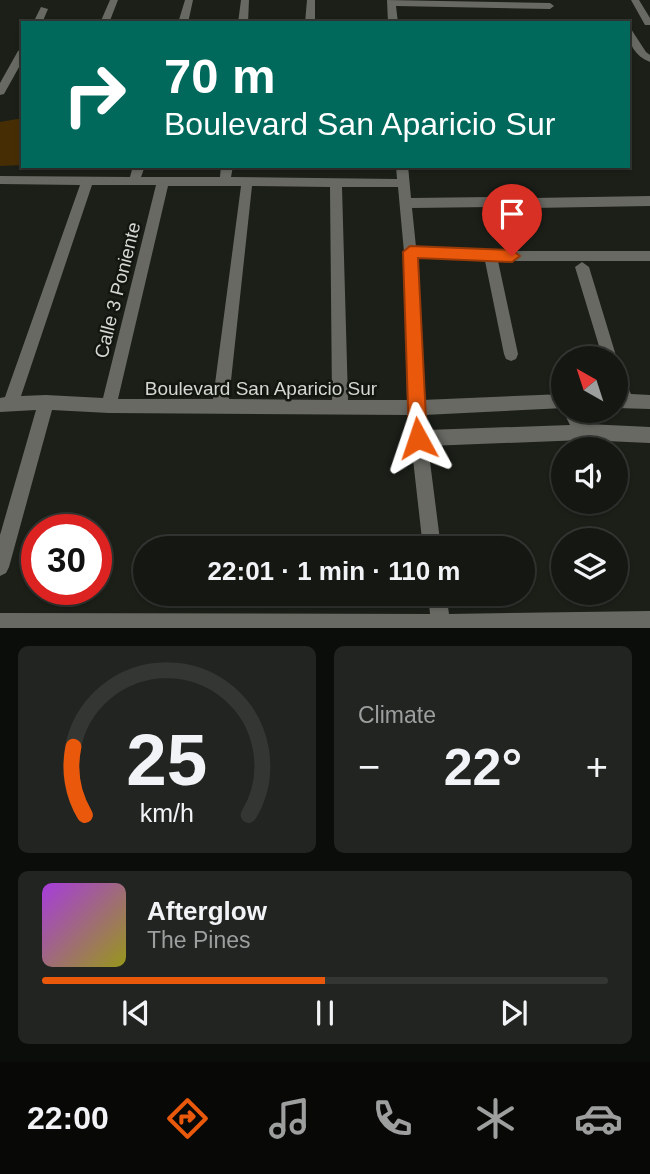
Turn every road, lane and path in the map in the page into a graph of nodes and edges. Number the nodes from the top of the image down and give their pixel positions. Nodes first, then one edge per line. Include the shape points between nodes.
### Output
1 (114, 0) edge
2 (189, 0) edge
3 (245, 0) edge
4 (311, 0) edge
5 (635, 0) edge
6 (391, 2) edge
7 (550, 7) edge
8 (44, 9) dead end
9 (38, 21) edge
10 (105, 21) edge
11 (184, 21) edge
12 (243, 21) edge
13 (310, 21) edge
14 (393, 21) edge
15 (630, 23) edge
16 (649, 23) edge
17 (630, 34) edge
18 (649, 58) edge
19 (0, 62) edge
20 (20, 63) edge
21 (0, 92) edge
22 (41, 168) edge
23 (138, 168) edge
24 (227, 168) edge
25 (402, 168) edge
26 (0, 180) edge
27 (36, 180) junction
28 (88, 180) junction
29 (134, 181) junction
30 (225, 181) junction
31 (336, 182) junction
32 (163, 183) junction
33 (247, 183) junction
34 (404, 183) junction
35 (650, 201) edge
36 (491, 202) dead end
37 (407, 203) junction
38 (532, 203) dead end
39 (410, 252) junction
40 (490, 256) junction
41 (650, 256) edge
42 (582, 267) dead end
43 (606, 346) edge
44 (512, 354) dead end
45 (628, 401) edge
46 (46, 402) junction
47 (551, 402) edge
48 (650, 402) edge
49 (5, 405) edge
50 (109, 406) junction
51 (220, 407) junction
52 (340, 408) junction
53 (415, 408) junction
54 (578, 424) edge
55 (583, 432) junction
56 (650, 435) edge
57 (418, 438) junction
58 (430, 536) edge
59 (0, 567) edge
60 (439, 606) edge
61 (650, 621) edge
62 (0, 623) edge
63 (441, 626) edge

1 - 10 street
2 - 11 street
3 - 12 street
4 - 13 street
5 - 16 street
6 - 7 street
6 - 14 street
8 - 9 street
15 - 16 street
17 - 18 street
19 - 20 street
20 - 21 street
22 - 27 street
23 - 29 street
24 - 30 street
25 - 34 street
26 - 27 street
27 - 28 street
28 - 29 street
28 - 49 street
29 - 32 street
30 - 32 street
30 - 33 street
31 - 33 street via 306,176
31 - 34 street
31 - 52 street
32 - 50 street, Calle 3 Poniente
33 - 51 street
34 - 37 street
35 - 38 street
36 - 37 street
37 - 39 street
39 - 40 street
39 - 53 street
40 - 41 street
40 - 44 street
42 - 43 street
45 - 48 street
46 - 49 street, Boulevard San Aparicio Sur
46 - 50 street, Boulevard San Aparicio Sur
46 - 59 street
47 - 53 street, Boulevard San Aparicio Sur
50 - 51 street, Boulevard San Aparicio Sur
51 - 52 street, Boulevard San Aparicio Sur
52 - 53 street, Boulevard San Aparicio Sur
53 - 57 street
54 - 55 street
55 - 56 street
55 - 57 street
57 - 58 street
60 - 63 street
61 - 63 street
62 - 63 street

